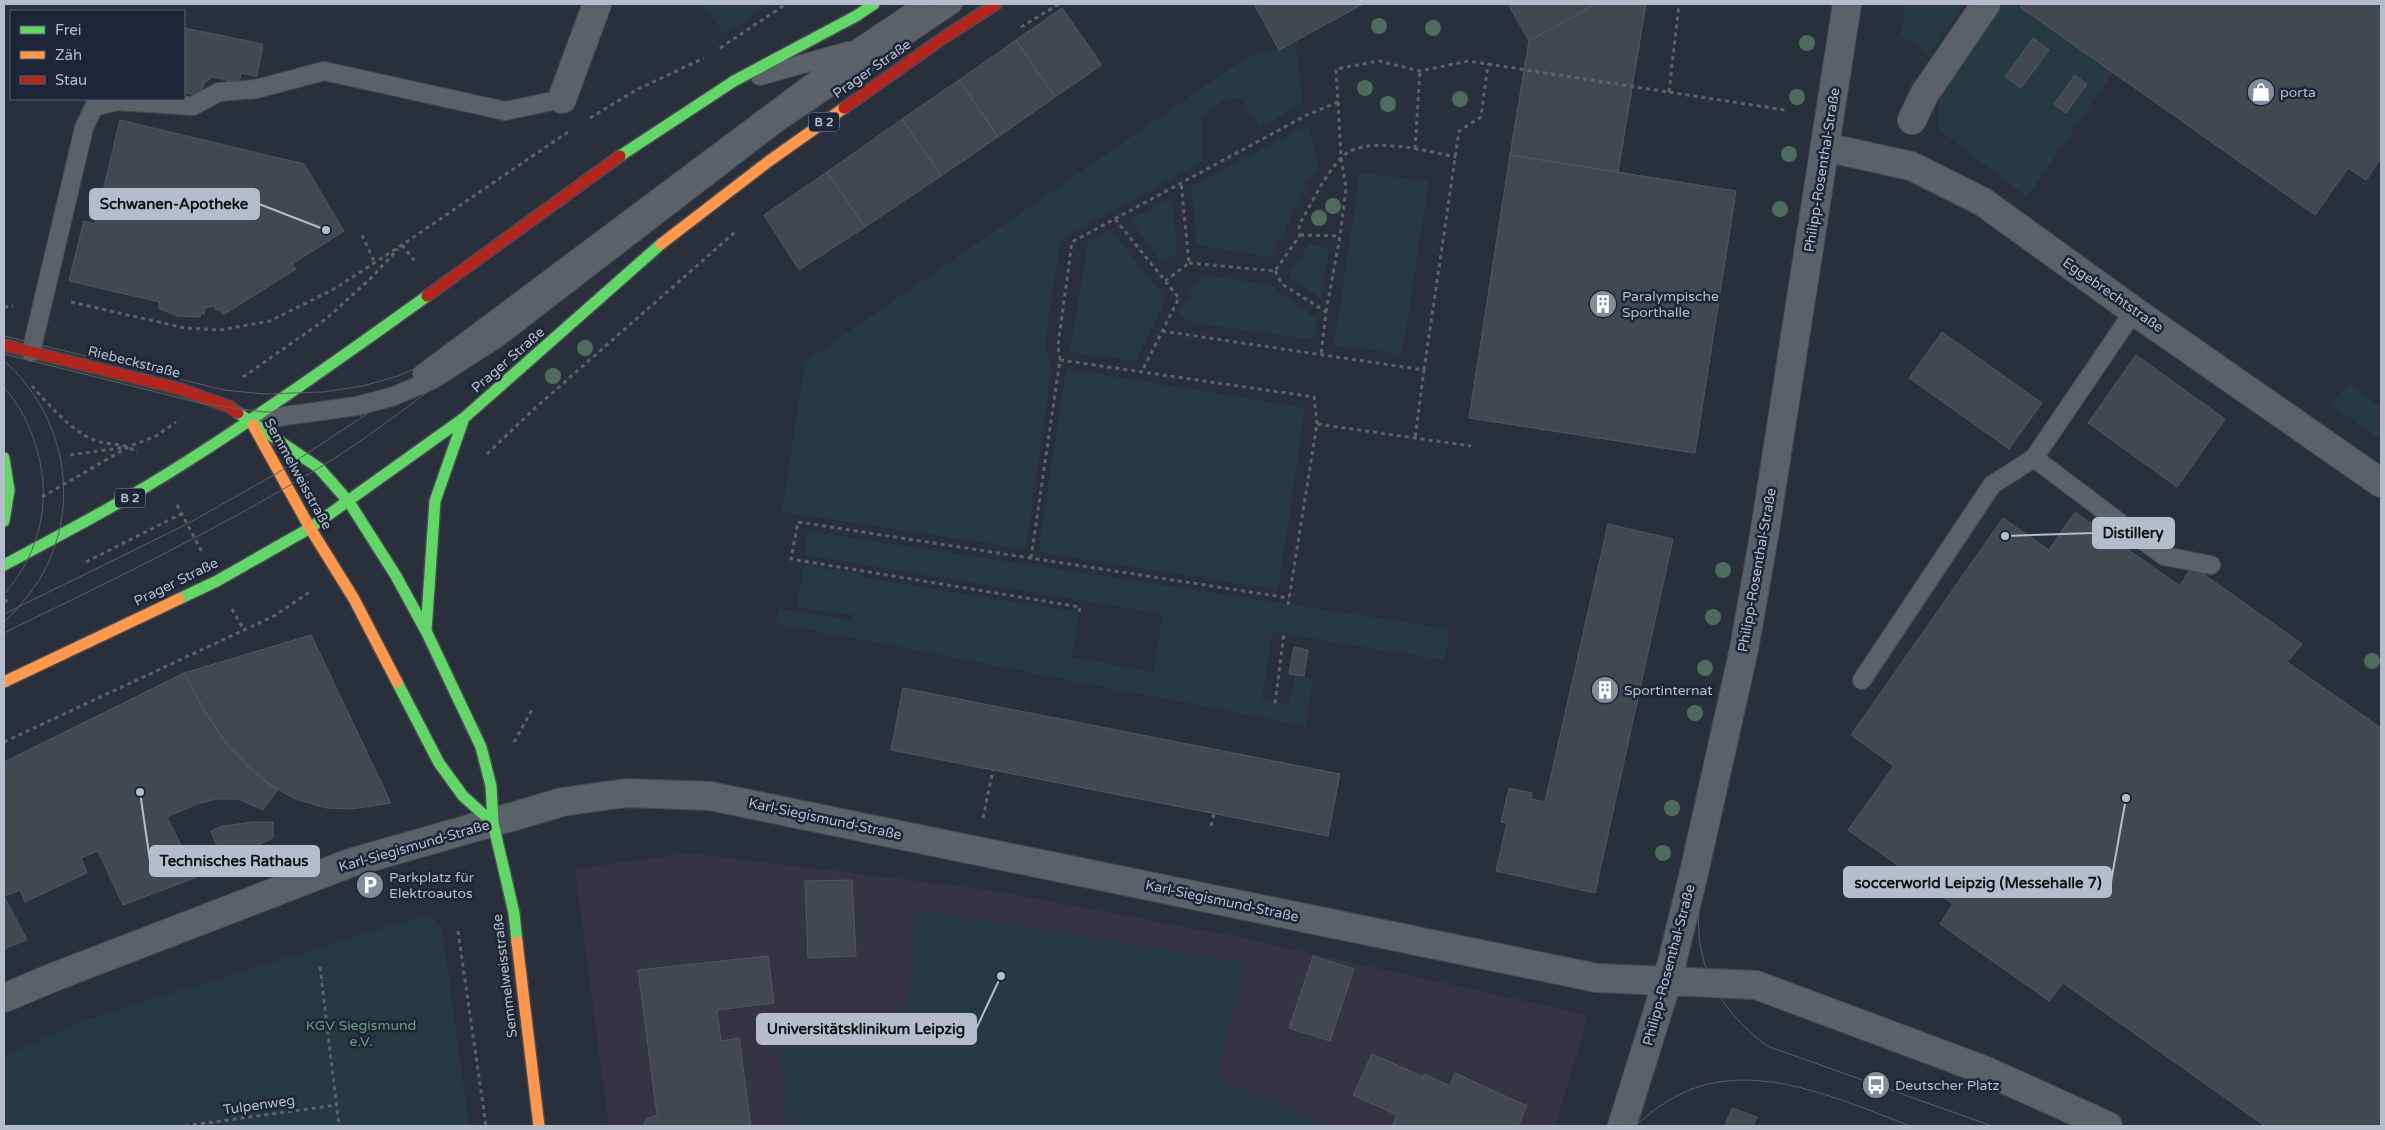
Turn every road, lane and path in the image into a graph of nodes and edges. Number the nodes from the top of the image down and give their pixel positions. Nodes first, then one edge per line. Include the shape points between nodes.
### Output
1 (597, 4) edge
2 (786, 4) edge
3 (874, 4) edge
4 (924, 4) edge
5 (953, 4) edge
6 (996, 4) edge
7 (1059, 4) edge
8 (1679, 4) edge
9 (1847, 4) edge
10 (1986, 4) edge
11 (1018, 28) dead end
12 (858, 48) junction
13 (717, 50) dead end
14 (710, 55) dead end
15 (1488, 64) junction
16 (1420, 71) junction
17 (726, 86) junction
18 (1669, 92) junction
19 (562, 99) joint
20 (1338, 102) junction
21 (1785, 110) dead end
22 (1912, 120) dead end
23 (584, 121) dead end
24 (777, 123) junction
25 (569, 132) dead end
26 (1825, 147) junction
27 (1415, 149) junction
28 (1341, 157) junction
29 (1456, 157) junction
30 (1181, 182) junction
31 (1115, 218) junction
32 (735, 232) dead end
33 (362, 235) dead end
34 (1300, 235) junction
35 (1340, 236) junction
36 (402, 245) junction
37 (658, 247) junction
38 (375, 262) junction
39 (1189, 263) junction
40 (1275, 271) junction
41 (1165, 281) junction
42 (44, 300) junction
43 (4, 308) edge
44 (2134, 311) junction
45 (1326, 312) junction
46 (316, 325) dead end
47 (1162, 332) junction
48 (4, 345) edge
49 (31, 352) junction
50 (1320, 355) junction
51 (1060, 360) junction
52 (1424, 370) junction
53 (1142, 371) junction
54 (30, 383) dead end
55 (394, 396) junction
56 (464, 418) junction
57 (251, 421) junction
58 (1317, 424) junction
59 (1415, 438) junction
60 (130, 446) junction
61 (1471, 446) dead end
62 (70, 455) dead end
63 (486, 455) dead end
64 (4, 458) edge
65 (2034, 458) junction
66 (162, 478) junction
67 (2381, 483) edge
68 (349, 502) junction
69 (181, 514) junction
70 (4, 520) edge
71 (310, 528) junction
72 (1031, 558) junction
73 (4, 565) edge
74 (2211, 565) dead end
75 (78, 566) dead end
76 (216, 581) junction
77 (302, 597) dead end
78 (12, 598) dead end
79 (1289, 598) junction
80 (4, 602) edge
81 (1288, 605) dead end
82 (1079, 612) dead end
83 (244, 630) junction
84 (426, 631) junction
85 (1284, 633) dead end
86 (1862, 680) dead end
87 (4, 682) edge
88 (1275, 702) dead end
89 (4, 742) edge
90 (993, 770) dead end
91 (1214, 813) dead end
92 (493, 823) junction
93 (1211, 826) dead end
94 (977, 850) junction
95 (458, 931) dead end
96 (320, 967) dead end
97 (1667, 982) junction
98 (4, 998) edge
99 (336, 1105) junction
100 (185, 1126) edge
101 (340, 1126) edge
102 (486, 1126) edge
103 (539, 1126) edge
104 (1622, 1126) edge
105 (2108, 1126) edge

1 - 19 street
2 - 13 path
3 - 17 main road, B 2
4 - 12 lane
5 - 24 lane
6 - 37 main road, Prager Straße / B 2 via 769,161
7 - 11 path
8 - 18 path
9 - 26 street, Philipp-Rosenthal-Straße
10 - 22 street via 1926,93
12 - 17 lane
12 - 55 lane
14 - 23 path via 638,88
15 - 16 path via 1468,61
15 - 18 path
15 - 29 path via 1481,118 1459,132
16 - 20 path via 1379,61 1336,69
16 - 27 path
17 - 57 main road, B 2
18 - 21 path
19 - 42 lane via 505,112 324,72 256,89 219,92 193,106 117,101 94,107 84,128
20 - 28 path
20 - 30 path via 1305,116
24 - 37 lane
24 - 55 lane via 496,339 432,380
25 - 36 path
26 - 44 street, Eggebrechtstraße via 1911,166 1983,202
26 - 97 street, Philipp-Rosenthal-Straße via 1744,649
27 - 28 path via 1365,145
27 - 29 path
28 - 34 path via 1299,225
28 - 35 path via 1346,188
29 - 52 path
30 - 31 path
30 - 39 path
31 - 41 path
31 - 51 path via 1072,242 1058,345
32 - 63 path
33 - 38 path
34 - 35 path
34 - 40 path
35 - 45 path
36 - 38 path
36 - 46 path via 369,280
37 - 56 main road, Prager Straße / B 2
38 - 42 path via 334,289 270,321 220,330 185,328 81,303
39 - 40 path
39 - 41 path
40 - 45 path via 1282,284
41 - 47 path via 1179,298
42 - 43 path
42 - 49 lane
44 - 65 lane
44 - 67 street, Eggebrechtstraße
45 - 50 path
47 - 50 path
47 - 53 path
48 - 49 main road, Riebeckstraße
49 - 57 main road, Riebeckstraße via 180,389 230,407
50 - 52 path
51 - 53 path
51 - 72 path
52 - 59 path
53 - 58 path via 1314,398
54 - 60 path via 62,419 96,441
55 - 57 lane via 323,412
56 - 68 main road, Prager Straße / B 2
56 - 84 main road via 436,501
57 - 66 main road, B 2
57 - 68 main road, Semmelweisstraße via 319,468
57 - 71 main road, Semmelweisstraße
58 - 59 path
58 - 79 path
59 - 61 path
60 - 62 path
60 - 66 path
60 - 70 path
64 - 70 main road via 9,499
65 - 74 lane via 2164,556
65 - 86 lane via 1992,485
66 - 69 path
66 - 73 main road, B 2
68 - 71 main road, Prager Straße / B 2
68 - 84 main road, Semmelweisstraße via 377,544
69 - 75 path
69 - 76 path
71 - 76 main road, Prager Straße / B 2
71 - 92 main road, Semmelweisstraße via 354,599 439,763 463,796
72 - 79 path
72 - 82 path via 798,522 791,559 1080,607
76 - 83 path
76 - 87 main road, Prager Straße / B 2
77 - 83 path via 274,616
78 - 80 path
79 - 81 path
83 - 89 path
84 - 92 main road, Semmelweisstraße via 481,748 491,786
85 - 88 path
90 - 94 path
91 - 93 path
92 - 94 street, Karl-Siegismund-Straße via 562,802 626,793 710,796
92 - 98 street, Karl-Siegismund-Straße via 350,863
92 - 103 main road, Semmelweisstraße via 514,913
94 - 97 street, Karl-Siegismund-Straße via 1597,978
95 - 102 path
96 - 99 path
97 - 104 street, Philipp-Rosenthal-Straße
97 - 105 street via 1756,985 1984,1070
99 - 100 path, Tulpenweg
99 - 101 path

